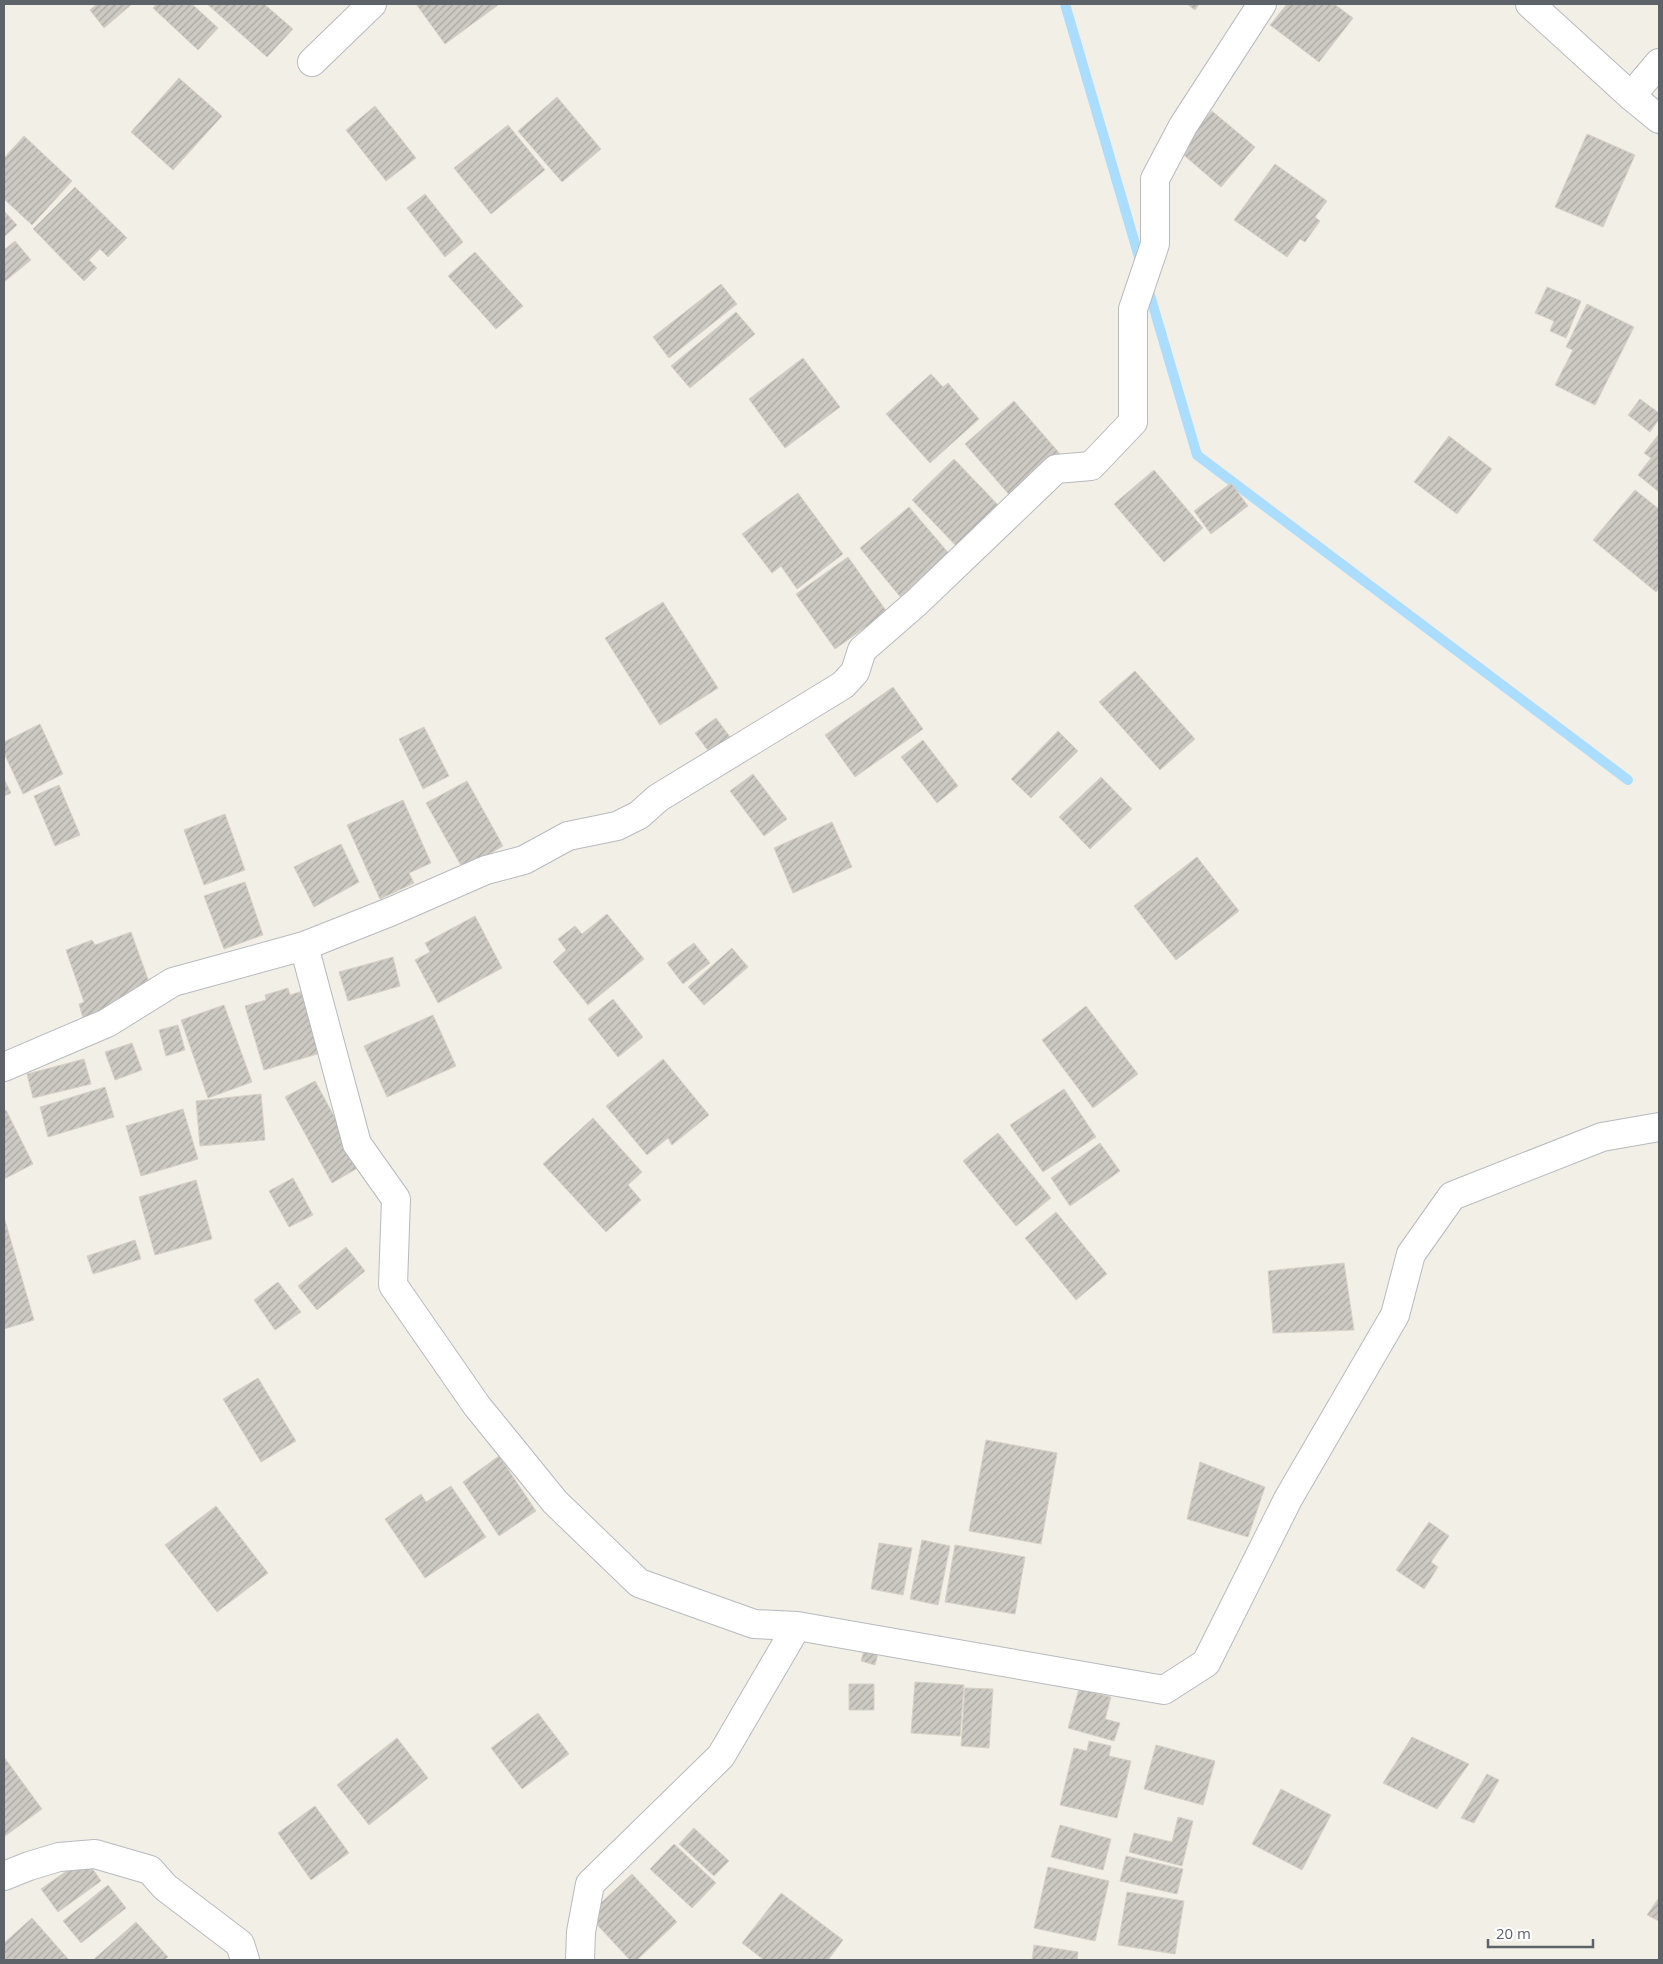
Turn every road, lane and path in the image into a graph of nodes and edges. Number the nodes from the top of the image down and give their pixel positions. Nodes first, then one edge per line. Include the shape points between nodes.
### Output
1 (372, 4) edge
2 (1262, 4) edge
3 (1530, 4) edge
4 (312, 62) dead end
5 (1659, 63) edge
6 (1631, 96) junction
7 (1659, 118) edge
8 (304, 946) junction
9 (4, 1067) edge
10 (1659, 1128) edge
11 (797, 1626) junction
12 (4, 1876) edge
13 (245, 1960) edge
14 (580, 1960) edge

1 - 4 street
2 - 8 street via 1182,126 1155,179 1155,244 1133,309 1132,422 1091,466 1056,469 862,650 854,672 843,685 658,798 639,815 618,826 568,836 524,860 486,870
3 - 6 street
5 - 6 street
6 - 7 street
8 - 9 street via 173,982 107,1023
8 - 11 street via 357,1144 396,1199 393,1285 476,1406 555,1502 639,1583 754,1624
10 - 11 street via 1602,1137 1452,1196 1411,1254 1395,1315 1288,1499 1206,1663 1164,1690
11 - 14 street via 721,1756 590,1884 581,1932
12 - 13 street via 59,1857 95,1854 150,1870 188,1906 240,1944

